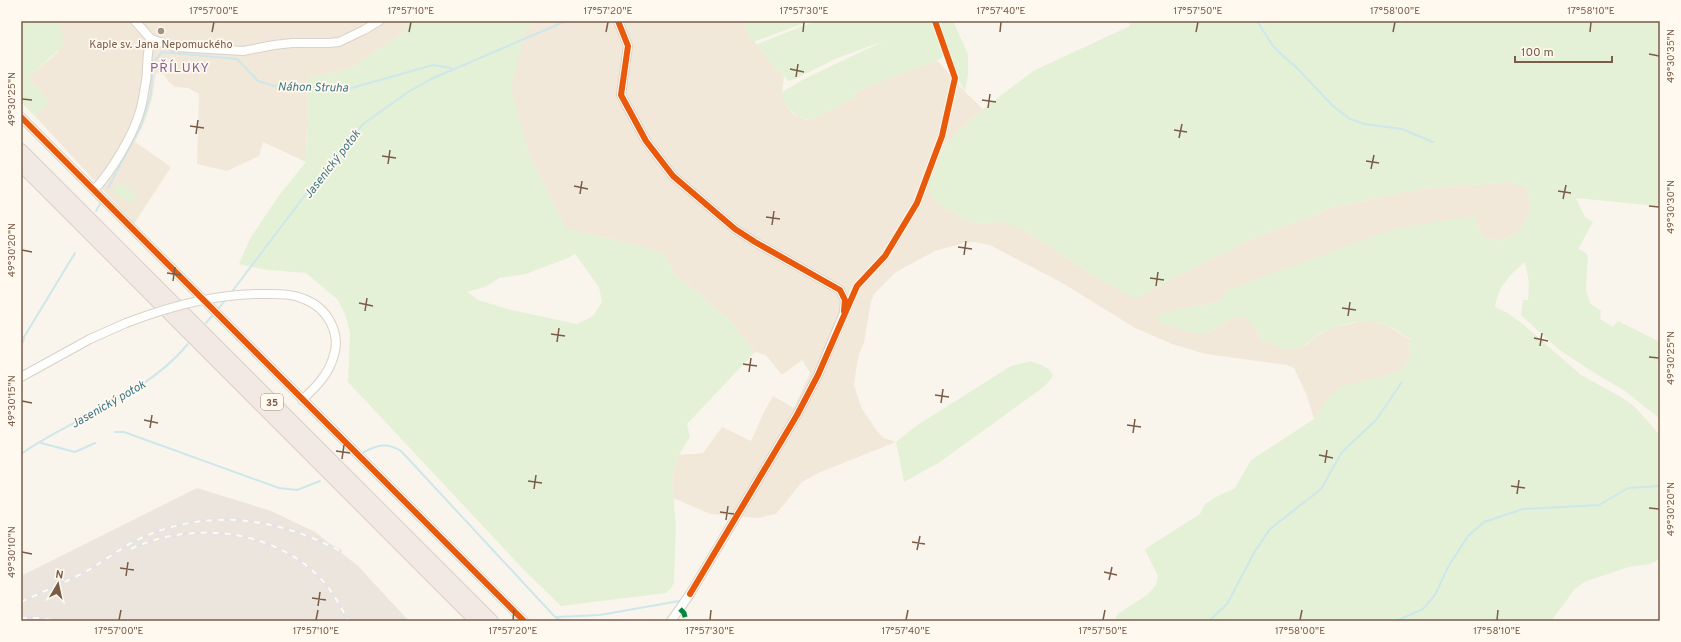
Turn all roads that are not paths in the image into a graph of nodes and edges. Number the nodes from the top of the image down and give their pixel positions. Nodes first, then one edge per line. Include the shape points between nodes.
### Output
1 (134, 21) edge
2 (379, 21) edge
3 (618, 21) edge
4 (151, 39) junction
5 (21, 117) edge
6 (21, 150) edge
7 (21, 165) edge
8 (94, 190) junction
9 (21, 377) edge
10 (302, 400) junction
11 (476, 621) edge
12 (492, 621) edge
13 (524, 621) edge
14 (671, 621) edge

1 - 4 street
2 - 4 street via 339,42 274,45 243,51 175,47
3 - 14 street via 628,46 621,95 646,141 673,176 735,229 840,290 845,300 844,312 818,375 797,415 690,594
4 - 8 street via 140,111 106,178
5 - 8 street
6 - 12 highway, 35
7 - 11 highway, 35
8 - 10 street
9 - 10 street, bridge via 90,340 166,308 231,295 270,294 297,297 313,303 326,315 334,331 336,345 331,363 321,380
10 - 13 street

